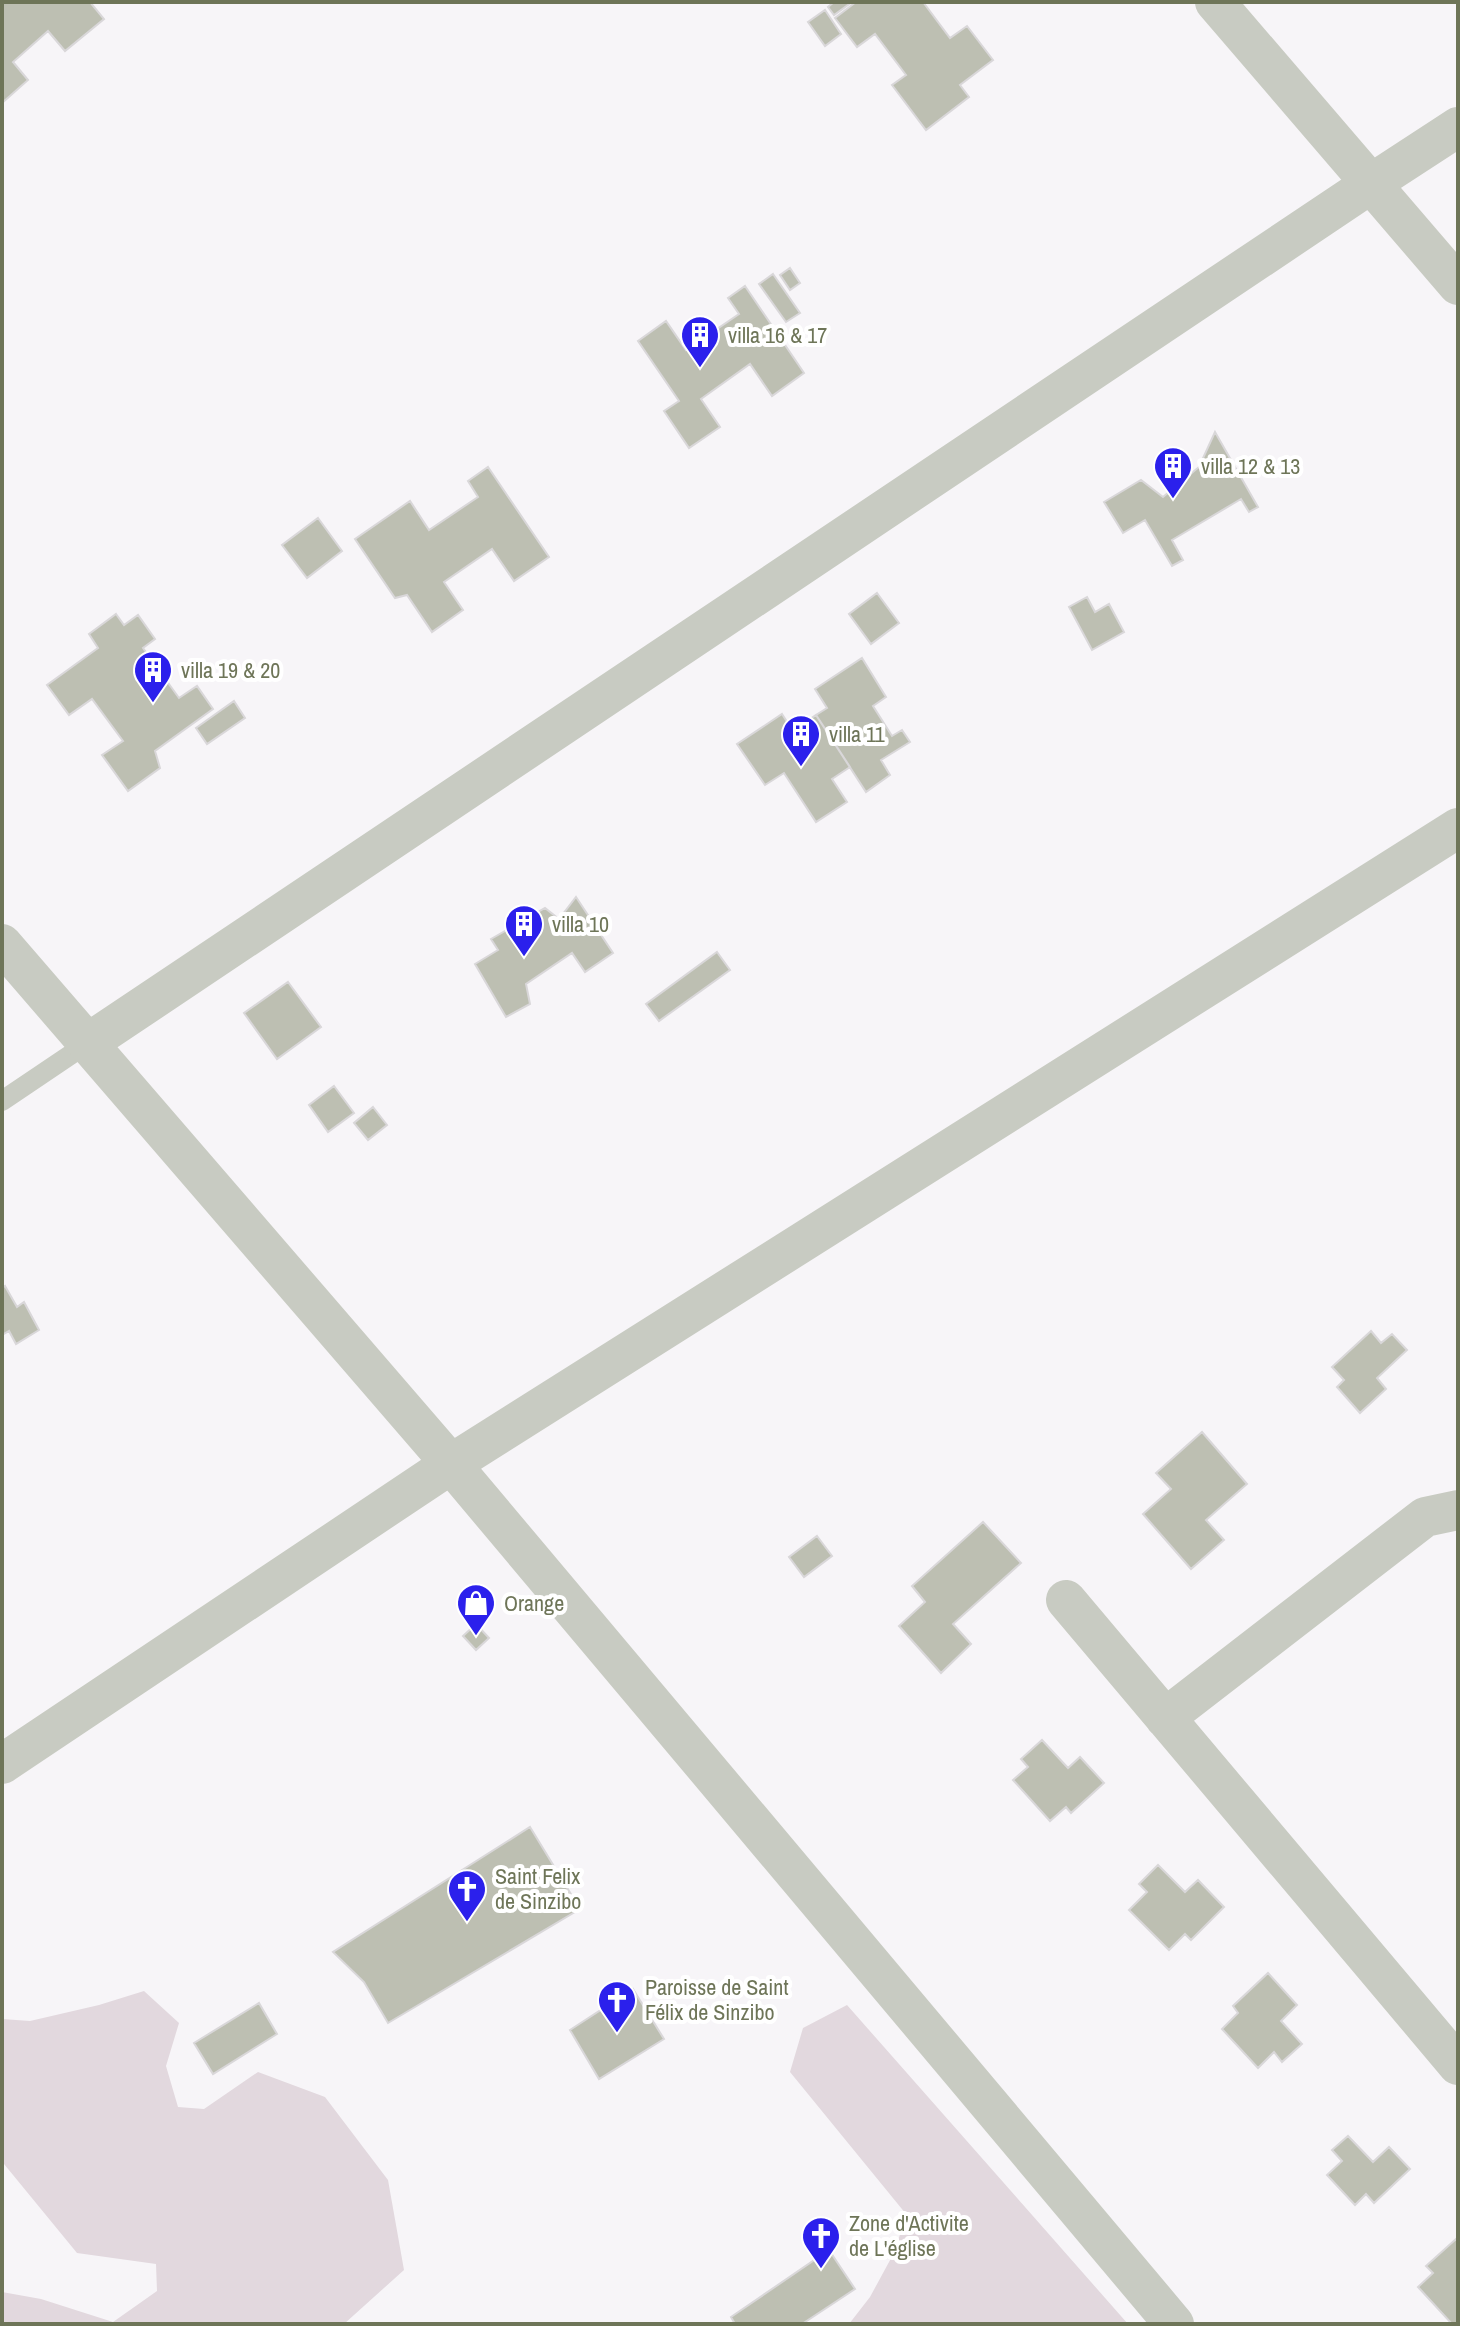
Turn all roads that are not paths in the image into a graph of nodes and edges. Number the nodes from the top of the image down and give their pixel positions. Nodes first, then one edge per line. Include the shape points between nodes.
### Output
1 (1215, 2) edge
2 (1458, 127) edge
3 (1372, 183) junction
4 (1458, 285) edge
5 (1453, 841) edge
6 (2, 944) edge
7 (88, 1043) junction
8 (2, 1101) edge
9 (451, 1464) junction
10 (1458, 1510) edge
11 (1066, 1600) dead end
12 (1165, 1718) junction
13 (2, 1764) edge
14 (1458, 2065) edge
15 (1174, 2324) edge

1 - 3 street
2 - 3 street
3 - 4 street
3 - 7 street
5 - 9 street
6 - 7 street
7 - 8 lane
7 - 9 street
9 - 13 street
9 - 15 street
10 - 12 street via 1425,1517
11 - 12 street
12 - 14 street

